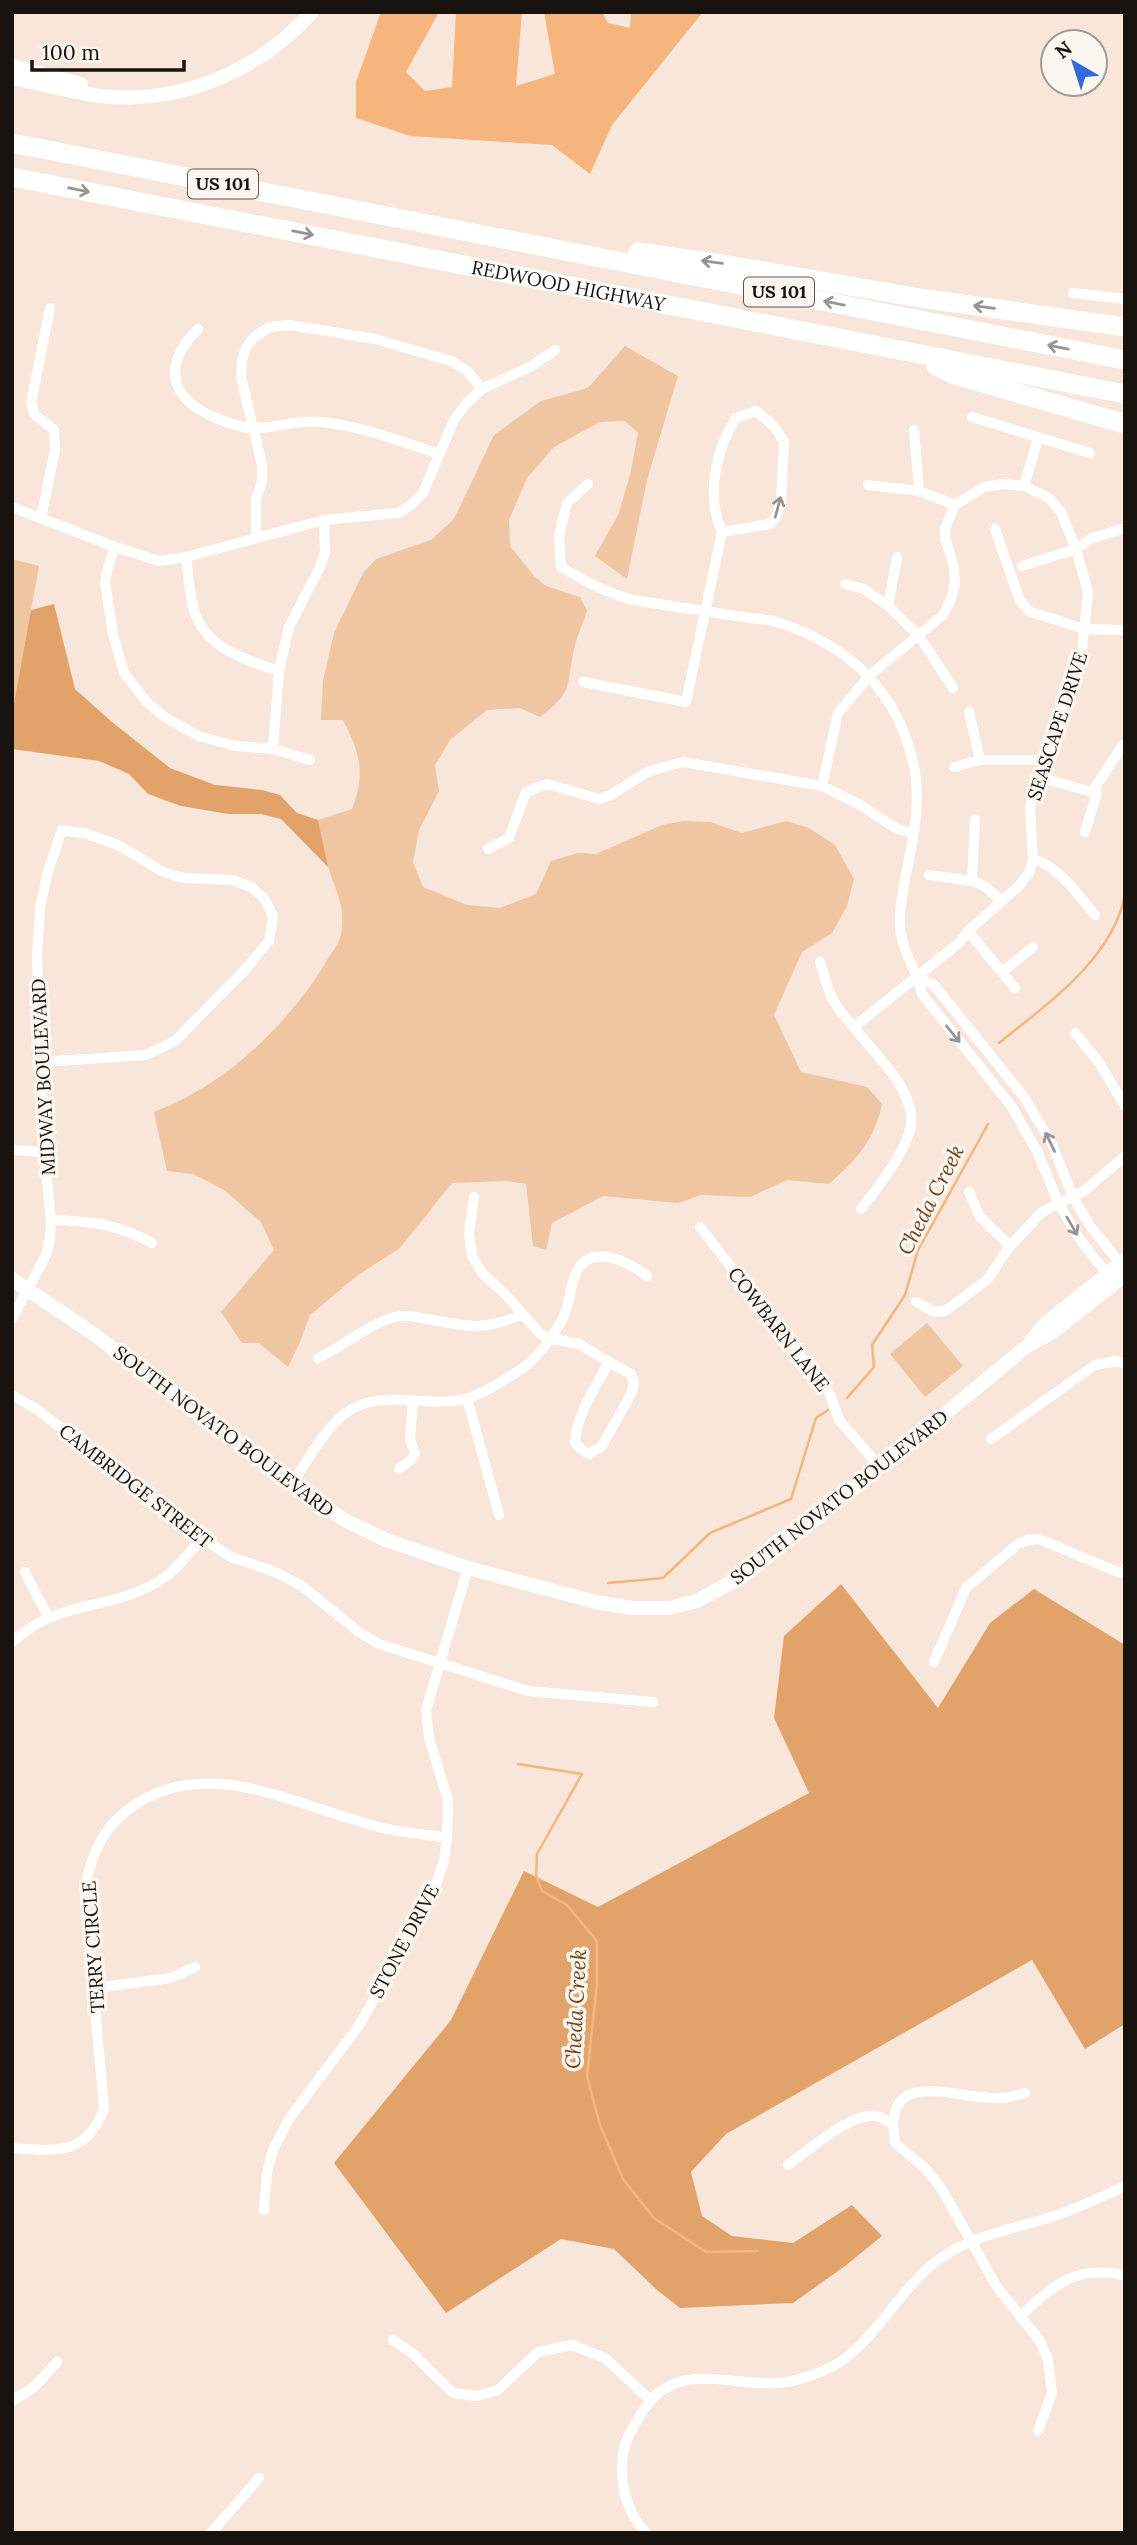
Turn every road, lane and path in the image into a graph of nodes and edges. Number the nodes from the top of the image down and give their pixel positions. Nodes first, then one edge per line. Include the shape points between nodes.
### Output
1 (312, 12) edge
2 (12, 66) edge
3 (12, 78) edge
4 (133, 96) junction
5 (12, 143) edge
6 (12, 177) edge
7 (434, 225) junction
8 (1073, 293) dead end
9 (1125, 299) edge
10 (50, 308) dead end
11 (1125, 327) edge
12 (198, 329) dead end
13 (555, 350) dead end
14 (910, 353) junction
15 (1125, 360) edge
16 (482, 390) junction
17 (1125, 394) edge
18 (972, 417) dead end
19 (1125, 424) edge
20 (255, 428) junction
21 (914, 430) dead end
22 (1038, 439) junction
23 (1090, 453) dead end
24 (439, 454) junction
25 (588, 484) dead end
26 (868, 485) dead end
27 (1024, 486) junction
28 (919, 491) junction
29 (955, 505) junction
30 (12, 507) edge
31 (41, 518) junction
32 (324, 520) junction
33 (1125, 528) edge
34 (995, 529) dead end
35 (722, 532) junction
36 (256, 538) junction
37 (115, 547) junction
38 (1076, 549) junction
39 (186, 557) junction
40 (897, 557) dead end
41 (1022, 566) dead end
42 (845, 584) dead end
43 (888, 606) junction
44 (705, 611) junction
45 (1085, 629) junction
46 (1125, 630) edge
47 (919, 636) junction
48 (279, 671) junction
49 (869, 676) junction
50 (583, 682) dead end
51 (953, 688) dead end
52 (969, 712) dead end
53 (1123, 745) dead end
54 (273, 749) junction
55 (310, 760) dead end
56 (979, 760) junction
57 (1043, 760) junction
58 (954, 767) dead end
59 (1038, 778) junction
60 (822, 786) junction
61 (1092, 792) junction
62 (975, 820) dead end
63 (1085, 832) dead end
64 (914, 833) junction
65 (488, 849) dead end
66 (1033, 859) junction
67 (929, 875) dead end
68 (972, 881) junction
69 (1001, 901) junction
70 (1095, 915) dead end
71 (968, 931) junction
72 (1033, 947) dead end
73 (820, 962) dead end
74 (1002, 972) junction
75 (918, 977) junction
76 (1015, 988) dead end
77 (854, 1027) junction
78 (1075, 1033) dead end
79 (43, 1062) junction
80 (1125, 1107) edge
81 (12, 1150) edge
82 (44, 1152) junction
83 (1125, 1156) edge
84 (969, 1192) dead end
85 (474, 1197) dead end
86 (1073, 1197) junction
87 (1059, 1204) junction
88 (861, 1209) dead end
89 (51, 1220) junction
90 (700, 1227) dead end
91 (152, 1243) dead end
92 (1010, 1246) junction
93 (1124, 1270) edge
94 (1107, 1274) junction
95 (647, 1276) dead end
96 (12, 1279) edge
97 (29, 1289) junction
98 (915, 1302) dead end
99 (523, 1314) junction
100 (12, 1318) edge
101 (548, 1339) junction
102 (1026, 1347) junction
103 (318, 1358) dead end
104 (609, 1362) junction
105 (1125, 1364) edge
106 (12, 1395) edge
107 (467, 1398) junction
108 (413, 1400) junction
109 (991, 1438) dead end
110 (880, 1467) junction
111 (399, 1469) dead end
112 (292, 1484) junction
113 (499, 1515) dead end
114 (202, 1538) junction
115 (468, 1568) junction
116 (25, 1572) dead end
117 (1123, 1572) edge
118 (48, 1617) junction
119 (12, 1642) edge
120 (934, 1662) dead end
121 (439, 1664) junction
122 (653, 1702) dead end
123 (447, 1838) junction
124 (195, 1967) dead end
125 (95, 1988) junction
126 (1025, 2093) dead end
127 (891, 2123) junction
128 (12, 2148) edge
129 (788, 2165) dead end
130 (1125, 2186) edge
131 (264, 2210) dead end
132 (971, 2241) junction
133 (1125, 2275) edge
134 (1021, 2315) junction
135 (393, 2340) dead end
136 (57, 2362) dead end
137 (649, 2399) junction
138 (12, 2401) edge
139 (1038, 2431) dead end
140 (259, 2478) dead end
141 (211, 2533) edge
142 (646, 2533) edge

1 - 4 main road via 281,43 228,75 172,93
2 - 4 main road
3 - 4 main road via 103,96
5 - 7 highway, REDWOOD HIGHWAY / US 101
6 -> 14 highway, REDWOOD HIGHWAY / US 101
11 -> 7 highway
15 -> 7 highway, REDWOOD HIGHWAY / US 101
8 - 9 street
10 - 31 street via 31,403 35,415 54,430 55,450
12 - 20 street via 185,342 174,369 184,398 197,411
13 - 16 street
14 - 17 highway, REDWOOD HIGHWAY / US 101
14 - 19 highway via 952,374
16 - 20 street via 454,362 375,339 290,325 269,327 254,337 242,360 241,377
16 - 24 street via 454,419
18 - 22 street
20 - 24 street via 319,422 362,429
20 - 36 street via 262,465
21 - 28 street
22 - 23 street
22 - 27 street
24 - 32 street via 423,493 404,509 379,516
25 - 44 street via 567,503 559,536 561,567 625,598
26 - 28 street
27 - 29 street via 984,487
27 - 38 street, SEASCAPE DRIVE via 1049,498 1061,512
28 - 29 street
29 - 47 street via 945,528 955,584 943,615
30 - 31 street
31 - 37 street
32 - 36 street
32 - 48 street via 325,552 289,627
33 - 38 street via 1092,538
34 - 45 street via 1020,601 1030,612
35 -> 35 street via 770,524 781,503 784,442 775,426 756,411 736,418 723,438 712,498
35 - 44 street
36 - 39 street
37 - 39 street via 159,561
37 - 54 street via 105,583 124,673 135,688 163,716 198,736
38 - 41 street
38 - 45 street, SEASCAPE DRIVE via 1088,592
39 - 48 street via 193,606 205,632 234,655
40 - 43 street
42 - 43 street via 864,589
43 - 47 street
44 - 49 street via 779,623 832,646
44 - 50 street via 686,702
45 - 46 street
45 - 57 street, SEASCAPE DRIVE via 1081,660
47 - 49 street
47 - 51 street
48 - 54 street
49 - 60 street via 838,713
49 - 64 street via 901,722 910,746 918,806
52 - 56 street
53 - 61 street
54 - 55 street
56 - 57 street
56 - 58 street
57 - 59 street, SEASCAPE DRIVE
59 - 61 street
59 - 66 street, SEASCAPE DRIVE via 1030,808
60 - 64 street via 897,829
60 - 65 street via 683,762 647,772 599,799 547,783 526,792 509,838
61 - 63 street via 1097,793
62 - 68 street
64 - 75 street via 900,915 905,955
66 - 69 street via 1029,873
66 - 70 street via 1054,869
67 - 68 street
68 - 69 street
69 - 71 street
71 - 74 street
71 - 75 street
72 - 74 street
73 - 77 street via 832,998
74 - 76 street
75 - 77 street
86 -> 75 street via 1052,1144 1024,1097 934,985
75 -> 87 street via 922,994 1026,1128
77 - 88 street via 901,1087 911,1110 904,1146
78 - 80 street
79 - 79 street, MIDWAY BOULEVARD via 146,1055 175,1041 269,941 273,916 264,898 233,880 183,878 163,872 120,846 62,830 40,908 37,956
79 - 82 street, MIDWAY BOULEVARD
81 - 82 street
82 - 89 street, MIDWAY BOULEVARD
83 - 86 street
84 - 92 street via 980,1217
85 - 99 street via 469,1232 472,1256 482,1273
86 - 87 street
86 - 93 street
87 - 92 street via 1042,1212
87 -> 94 street
89 - 91 street via 88,1221 129,1230
89 - 97 street, MIDWAY BOULEVARD via 46,1255
90 - 110 street, COWBARN LANE via 830,1394 839,1420
92 - 98 street via 987,1280 945,1311 934,1312
93 - 94 main road, SOUTH NOVATO BOULEVARD
93 - 102 main road, SOUTH NOVATO BOULEVARD via 1054,1332
94 - 102 main road, SOUTH NOVATO BOULEVARD via 1046,1322
95 - 101 street via 612,1257 584,1263 562,1321
96 - 97 main road, SOUTH NOVATO BOULEVARD
97 - 100 street, MIDWAY BOULEVARD
97 - 112 main road, SOUTH NOVATO BOULEVARD
99 - 101 street
99 - 103 street via 495,1325 470,1326 410,1316 393,1318
101 - 104 street via 579,1344
101 - 107 street via 531,1362
102 - 110 main road, SOUTH NOVATO BOULEVARD
104 - 104 street via 631,1374 632,1392 603,1446 589,1454 575,1443 575,1433
105 - 109 street via 1095,1365
106 - 114 street, CAMBRIDGE STREET via 38,1410
107 - 108 street
107 - 113 street
108 - 111 street via 410,1439 415,1454
108 - 112 street via 380,1400 346,1413
110 - 115 main road, SOUTH NOVATO BOULEVARD via 743,1576 696,1601 669,1608 596,1602
112 - 115 main road, SOUTH NOVATO BOULEVARD via 346,1521
114 - 118 street via 157,1583
114 - 121 street, CAMBRIDGE STREET via 231,1557 302,1586 379,1644
115 - 121 street, STONE DRIVE
116 - 118 street
117 - 120 street via 1040,1539 1018,1544 966,1588
118 - 119 street
121 - 122 street, CAMBRIDGE STREET via 528,1691
121 - 123 street, STONE DRIVE via 426,1710 429,1738 448,1800
123 - 125 street, TERRY CIRCLE via 380,1828 237,1784 210,1781 152,1794 117,1819 90,1862 85,1896
123 - 131 street, STONE DRIVE via 434,1890 360,2024 289,2119 273,2150
124 - 125 street via 171,1978
125 - 128 street, TERRY CIRCLE via 104,2108 99,2123 80,2144 67,2149
126 - 127 street via 1002,2098 922,2090 907,2095 894,2108
127 - 129 street via 878,2115 860,2118
127 - 132 street via 895,2143 941,2188
130 - 132 street via 1053,2216
132 - 134 street via 997,2287
132 - 137 street via 934,2263 843,2360 818,2373 779,2383 694,2377 667,2386
133 - 134 street via 1105,2271 1073,2275
134 - 139 street via 1048,2360 1052,2393
135 - 137 street via 453,2393 477,2396 498,2390 538,2352 572,2345 605,2358
136 - 138 street via 34,2387
137 - 142 street via 625,2442 621,2468 624,2496
140 - 141 street

